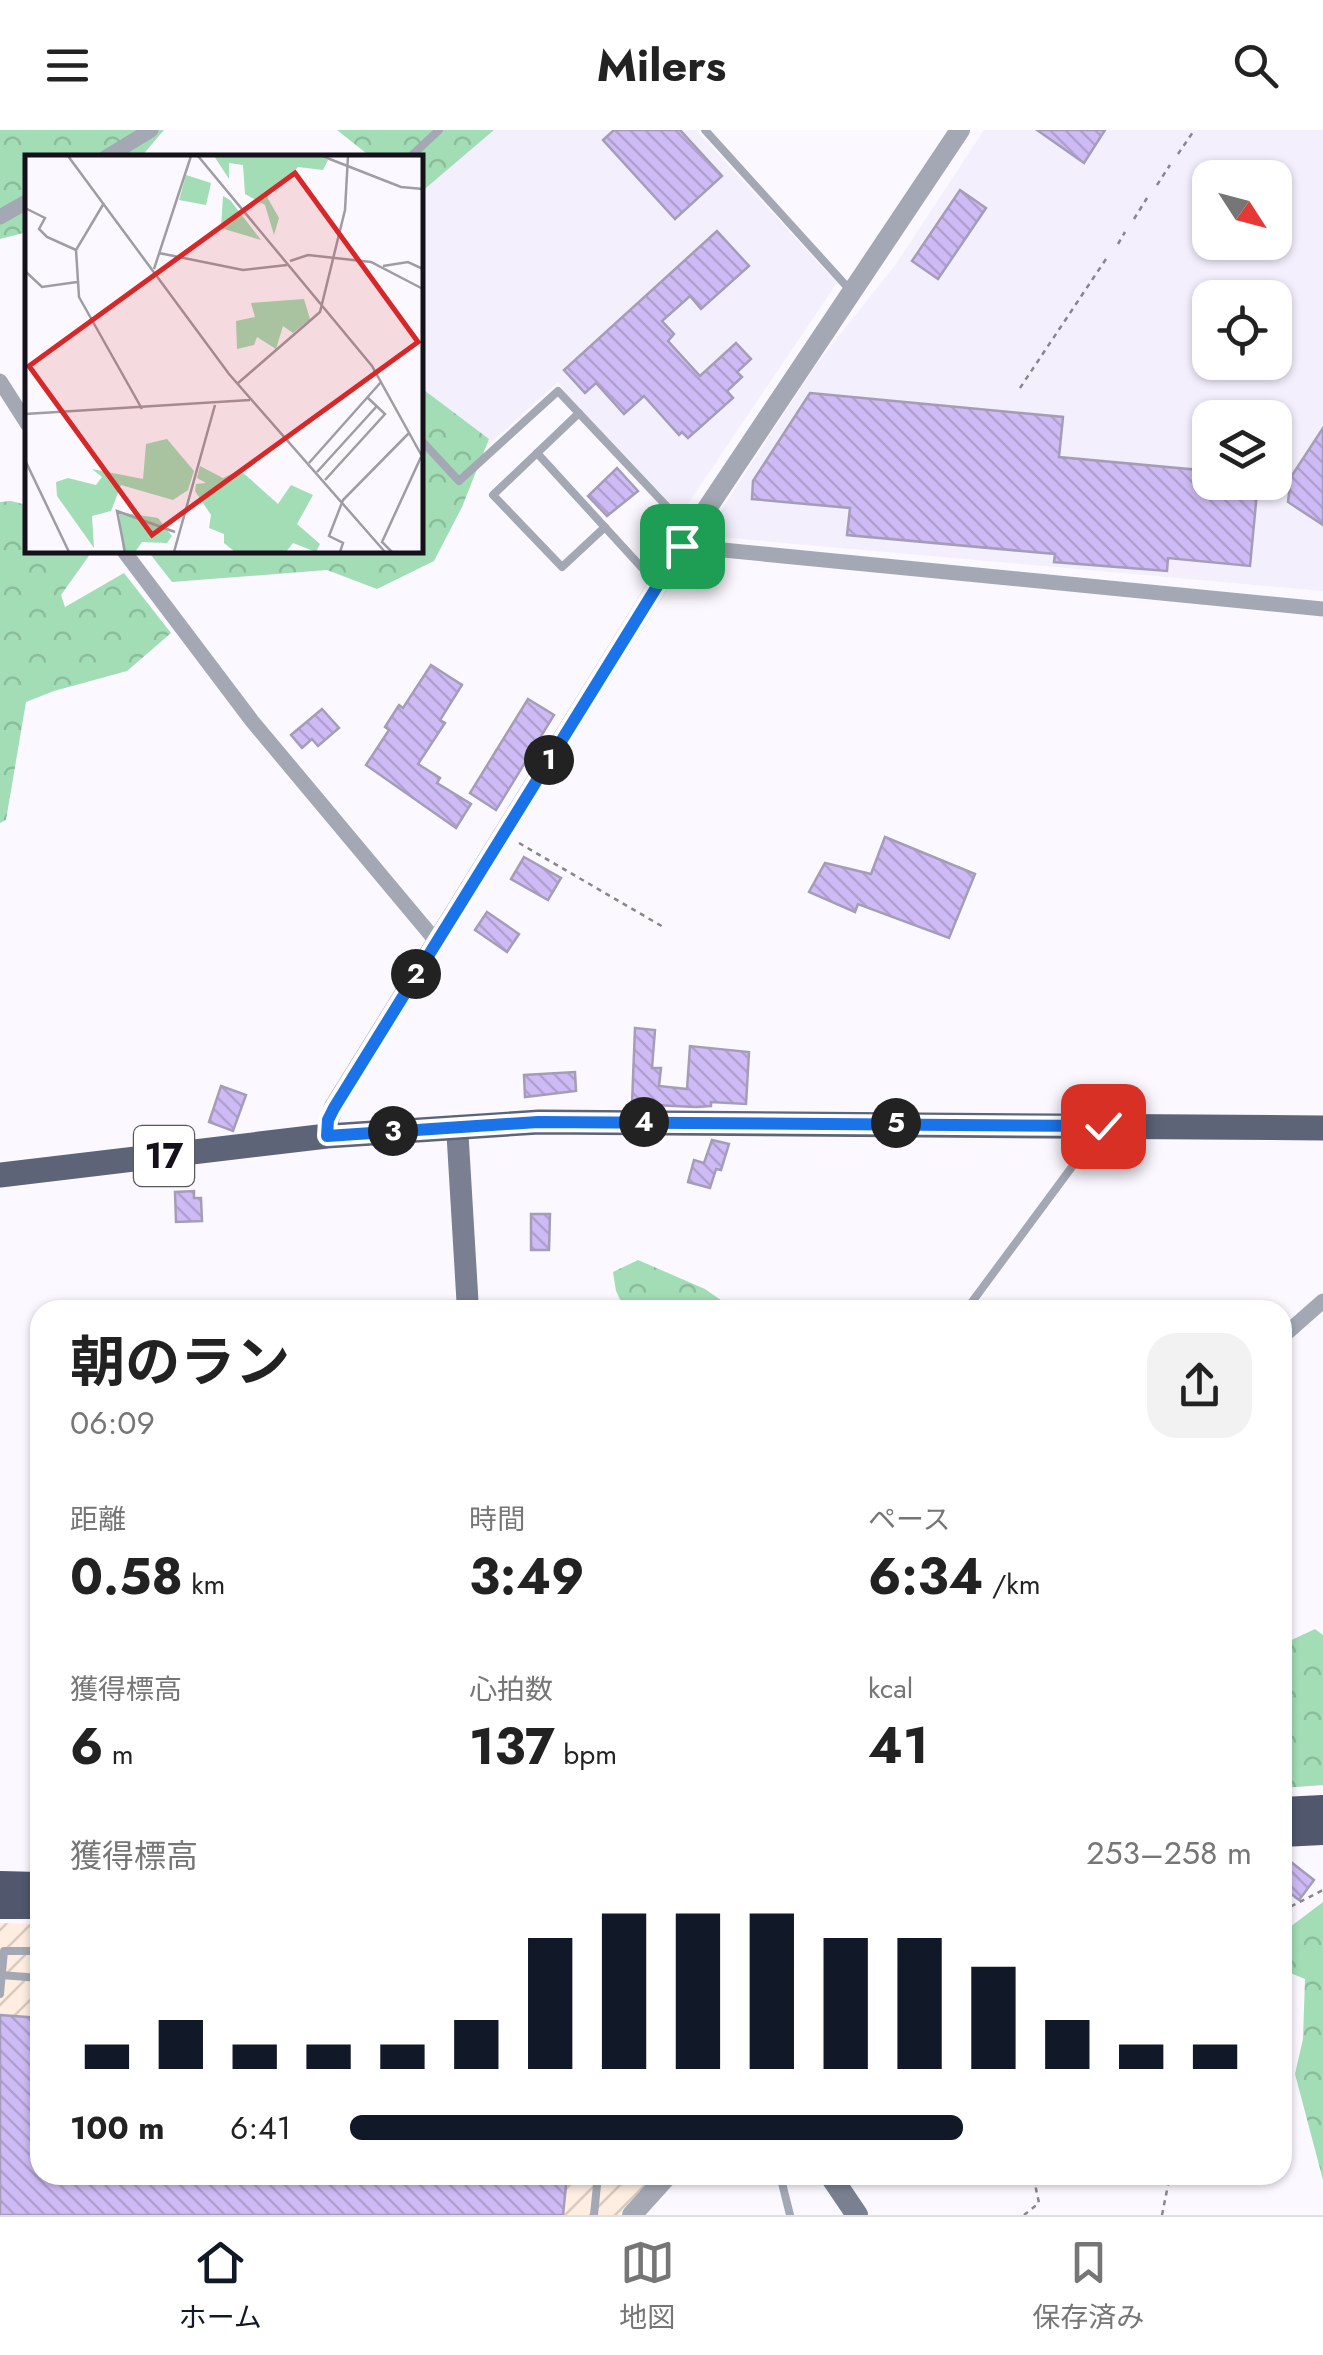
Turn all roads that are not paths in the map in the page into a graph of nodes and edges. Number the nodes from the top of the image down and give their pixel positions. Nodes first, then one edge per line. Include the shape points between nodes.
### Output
1 (151, 130) edge
2 (439, 130) edge
3 (706, 130) edge
4 (960, 130) edge
5 (110, 155) edge
6 (412, 155) edge
7 (25, 203) edge
8 (0, 216) edge
9 (850, 291) junction
10 (0, 381) edge
11 (579, 412) junction
12 (25, 420) edge
13 (422, 442) edge
14 (537, 453) junction
15 (605, 527) junction
16 (687, 539) junction
17 (125, 552) edge
18 (658, 585) junction
19 (1323, 609) edge
20 (436, 941) junction
21 (457, 1126) junction
22 (1103, 1126) junction
23 (1323, 1128) edge
24 (327, 1136) junction
25 (0, 1175) edge
26 (467, 1300) edge
27 (973, 1300) edge
28 (1323, 1300) edge
29 (1292, 1328) edge
30 (1323, 1808) edge
31 (1292, 1810) edge
32 (1323, 1831) edge
33 (1292, 1833) edge
34 (0, 1885) edge
35 (30, 1886) edge
36 (30, 1905) edge
37 (0, 1906) edge
38 (30, 1952) edge
39 (0, 1975) edge
40 (30, 1977) edge
41 (0, 1994) edge
42 (597, 2185) edge
43 (659, 2185) edge
44 (782, 2185) edge
45 (837, 2185) edge
46 (594, 2215) edge
47 (632, 2215) edge
48 (790, 2215) edge
49 (857, 2215) edge

1 - 5 street
2 - 6 lane
3 - 9 lane
4 - 9 street
7 - 8 street
9 - 16 street
10 - 12 street
11 - 13 lane via 558,391 459,481
11 - 14 lane
11 - 16 lane
14 - 15 lane
14 - 15 lane via 493,494 562,567
15 - 18 lane
16 - 18 street
16 - 19 street
17 - 20 street via 252,721
18 - 20 street
20 - 24 street via 334,1108
21 - 22 main road, 17
21 - 24 main road, 17
21 - 26 main road
22 - 23 main road, 17
22 - 27 lane
24 - 25 main road, 17
28 - 29 street
30 - 31 highway
32 - 33 highway
34 - 35 highway
36 - 37 highway
38 - 41 lane, bridge via 4,1951
39 - 40 lane
42 - 46 lane
43 - 47 street
44 - 48 lane
45 - 49 main road

